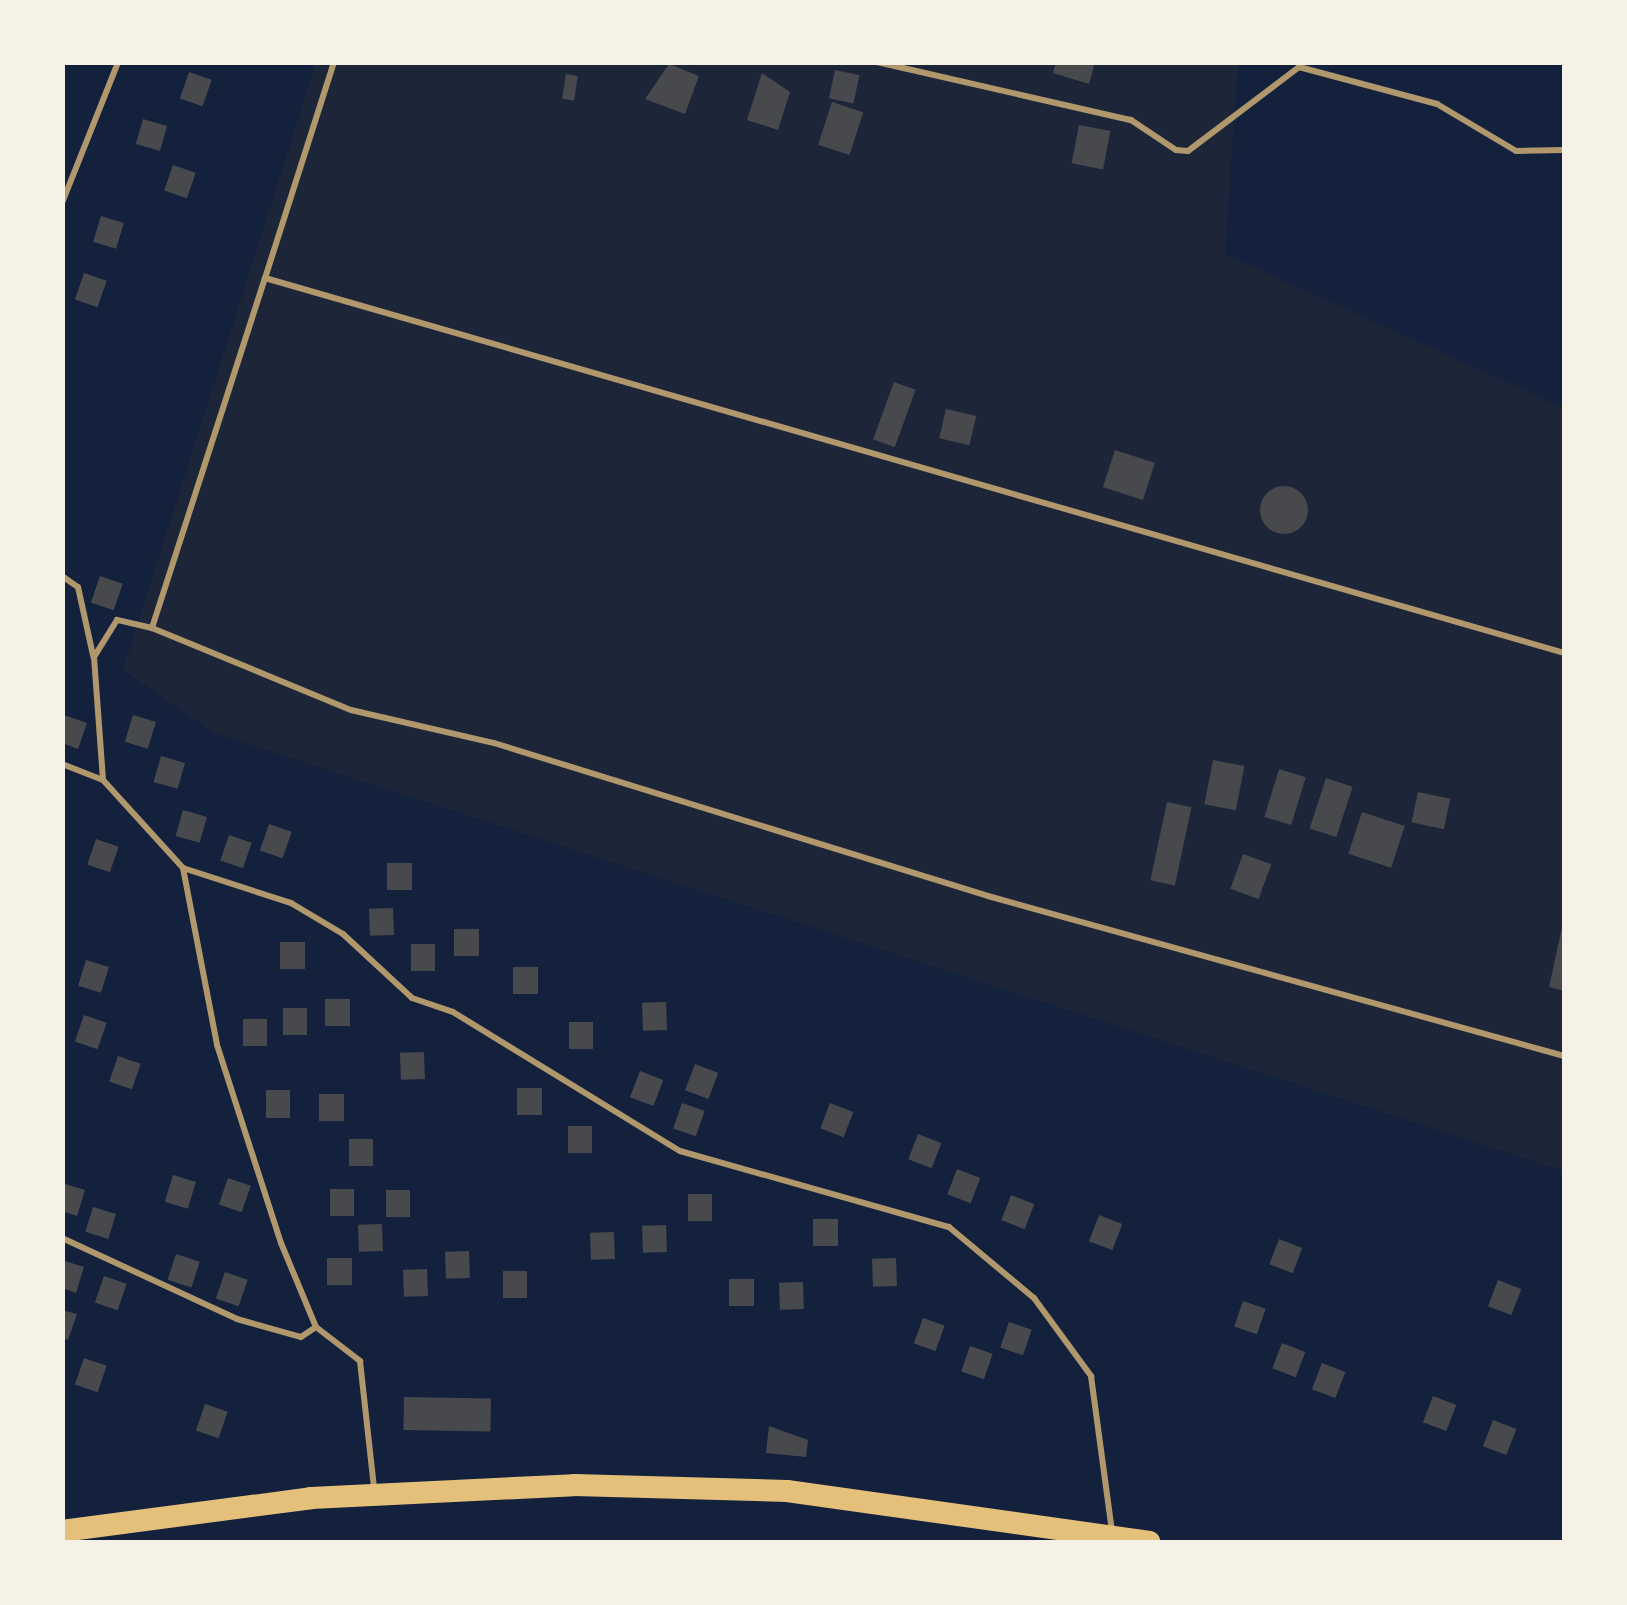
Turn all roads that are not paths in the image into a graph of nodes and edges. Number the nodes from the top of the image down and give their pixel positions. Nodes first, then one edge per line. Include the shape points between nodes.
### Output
1 (118, 62) edge
2 (334, 62) edge
3 (877, 62) edge
4 (1298, 64) edge
5 (1564, 150) edge
6 (62, 203) edge
7 (265, 278) junction
8 (62, 576) edge
9 (152, 628) junction
10 (1564, 653) edge
11 (94, 656) junction
12 (62, 764) edge
13 (103, 780) junction
14 (183, 868) junction
15 (1564, 1056) edge
16 (62, 1238) edge
17 (316, 1327) junction
18 (374, 1494) junction
19 (62, 1531) edge
20 (1112, 1533) junction
21 (1149, 1542) edge

1 - 6 lane
2 - 7 lane
3 - 4 lane via 1131,120 1188,151
4 - 5 lane via 1437,104 1516,151
7 - 9 lane
7 - 10 lane
8 - 11 lane via 78,586
9 - 11 lane via 117,620
9 - 15 lane via 351,710 494,743 988,896
11 - 13 lane
12 - 13 lane
13 - 14 lane
14 - 17 lane via 217,1045
14 - 20 lane via 291,902 342,934 412,998 453,1012 680,1151 950,1226 1034,1298 1091,1376
16 - 17 lane via 237,1319 301,1337
17 - 18 lane via 360,1361
18 - 19 highway
18 - 20 highway via 732,1488
20 - 21 highway

